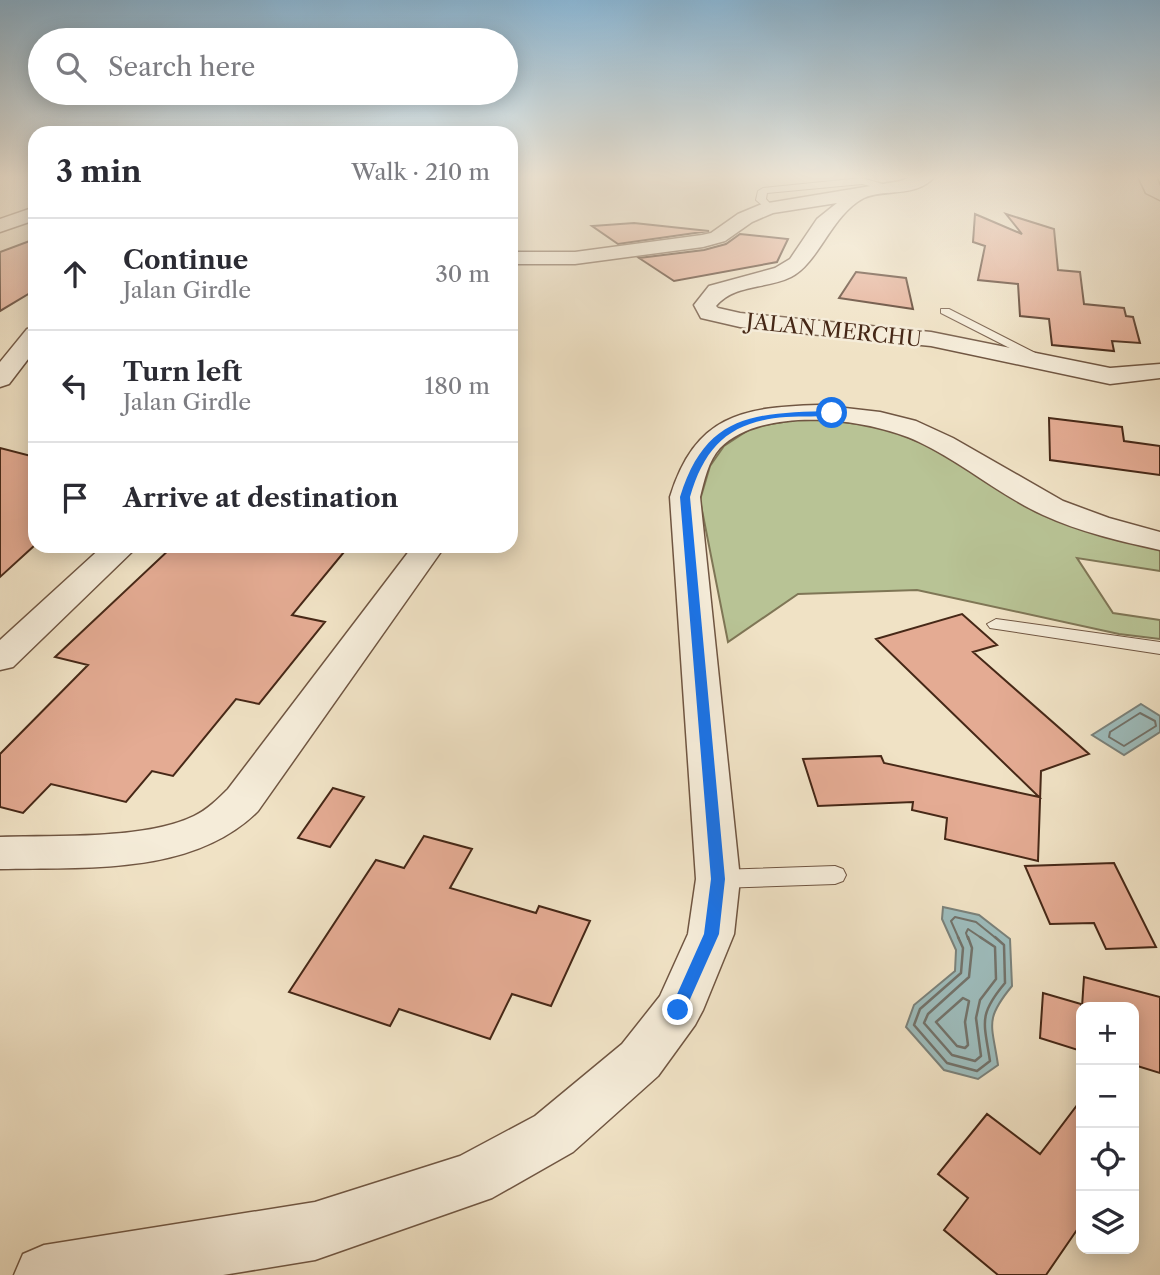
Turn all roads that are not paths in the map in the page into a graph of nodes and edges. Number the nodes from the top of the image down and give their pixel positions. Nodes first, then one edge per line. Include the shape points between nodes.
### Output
1 (717, 236) edge
2 (815, 236) edge
3 (518, 258) edge
4 (945, 312) dead end
5 (28, 343) edge
6 (1057, 367) junction
7 (1160, 371) edge
8 (0, 379) edge
9 (1160, 541) edge
10 (114, 553) edge
11 (424, 553) edge
12 (996, 624) dead end
13 (1160, 648) edge
14 (0, 659) edge
15 (0, 853) edge
16 (835, 875) dead end
17 (718, 879) junction
18 (44, 1275) edge

1 - 3 street via 575,258
2 - 6 street, JALAN MERCHU via 783,273 717,291 705,305 709,313 931,339
4 - 6 lane
5 - 8 street
6 - 7 street, JALAN MERCHU via 1110,376
9 - 17 street via 1041,502 927,435 888,422 832,413 785,415 739,426 713,441 694,468 685,497
10 - 14 street
11 - 15 street via 227,816 206,829 165,841
12 - 13 lane
16 - 17 lane
17 - 18 street via 711,934 678,1010 640,1060 554,1134 472,1179 315,1231

